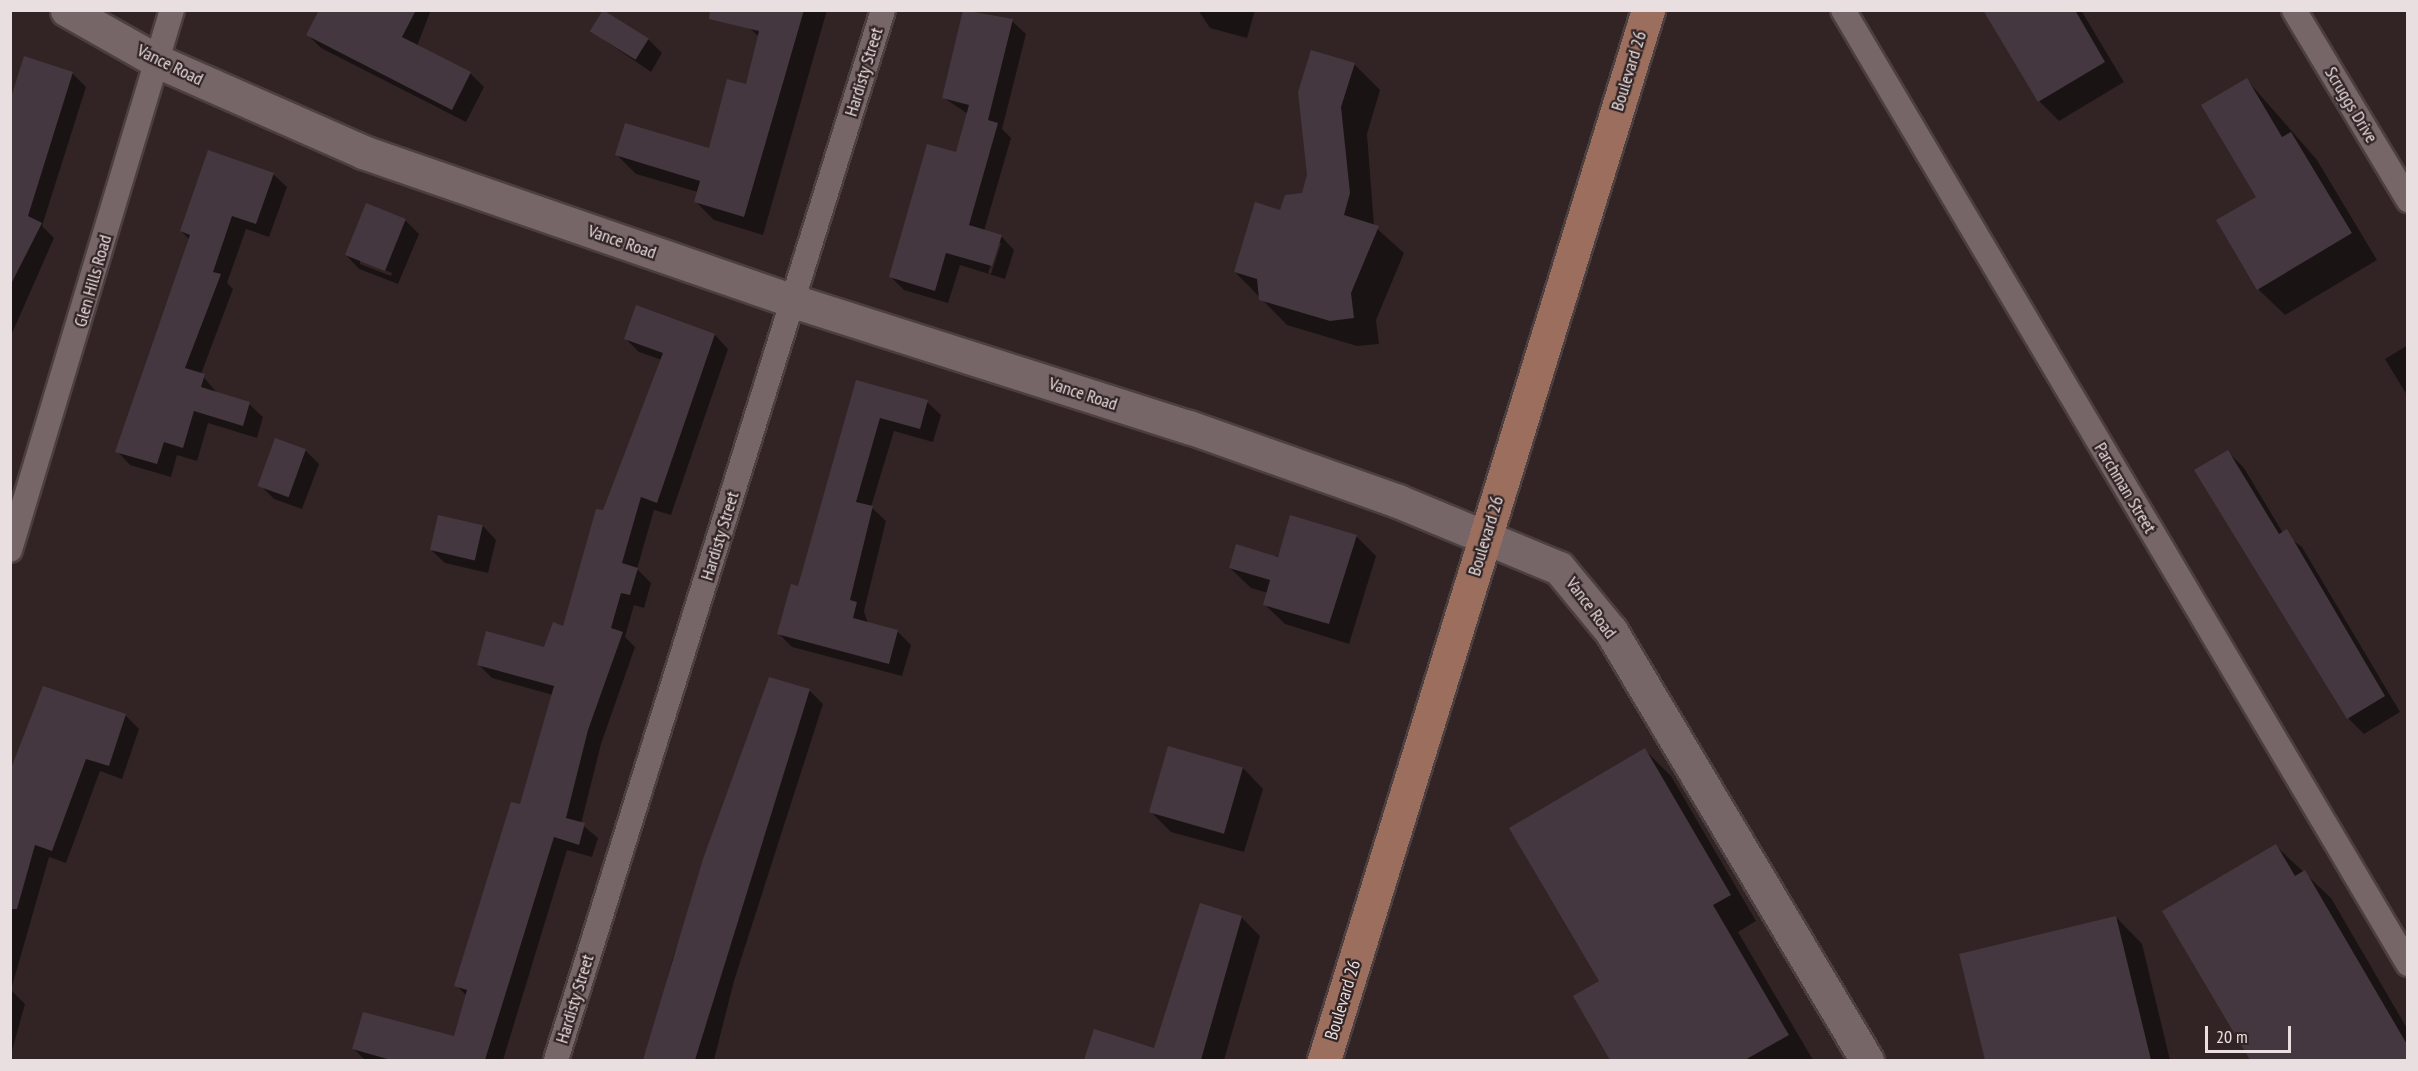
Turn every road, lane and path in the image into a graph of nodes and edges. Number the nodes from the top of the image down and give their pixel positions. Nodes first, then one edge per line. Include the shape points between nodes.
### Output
1 (67, 10) edge
2 (172, 10) edge
3 (883, 10) edge
4 (1648, 10) edge
5 (1843, 10) edge
6 (2294, 10) edge
7 (157, 61) junction
8 (2408, 200) edge
9 (793, 301) junction
10 (1486, 537) junction
11 (10, 550) edge
12 (2407, 962) edge
13 (556, 1060) edge
14 (1324, 1060) edge
15 (1867, 1060) edge

1 - 7 street, Vance Road
2 - 7 street, Glen Hills Road
3 - 9 street, Hardisty Street
4 - 10 main road, Boulevard 26
5 - 12 street, Parchman Street
6 - 8 street, Scruggs Drive
7 - 9 street, Vance Road via 363,152
7 - 11 street, Glen Hills Road
9 - 10 street, Vance Road via 1189,427
9 - 13 street, Hardisty Street
10 - 14 main road, Boulevard 26
10 - 15 street, Vance Road via 1559,568 1611,631

